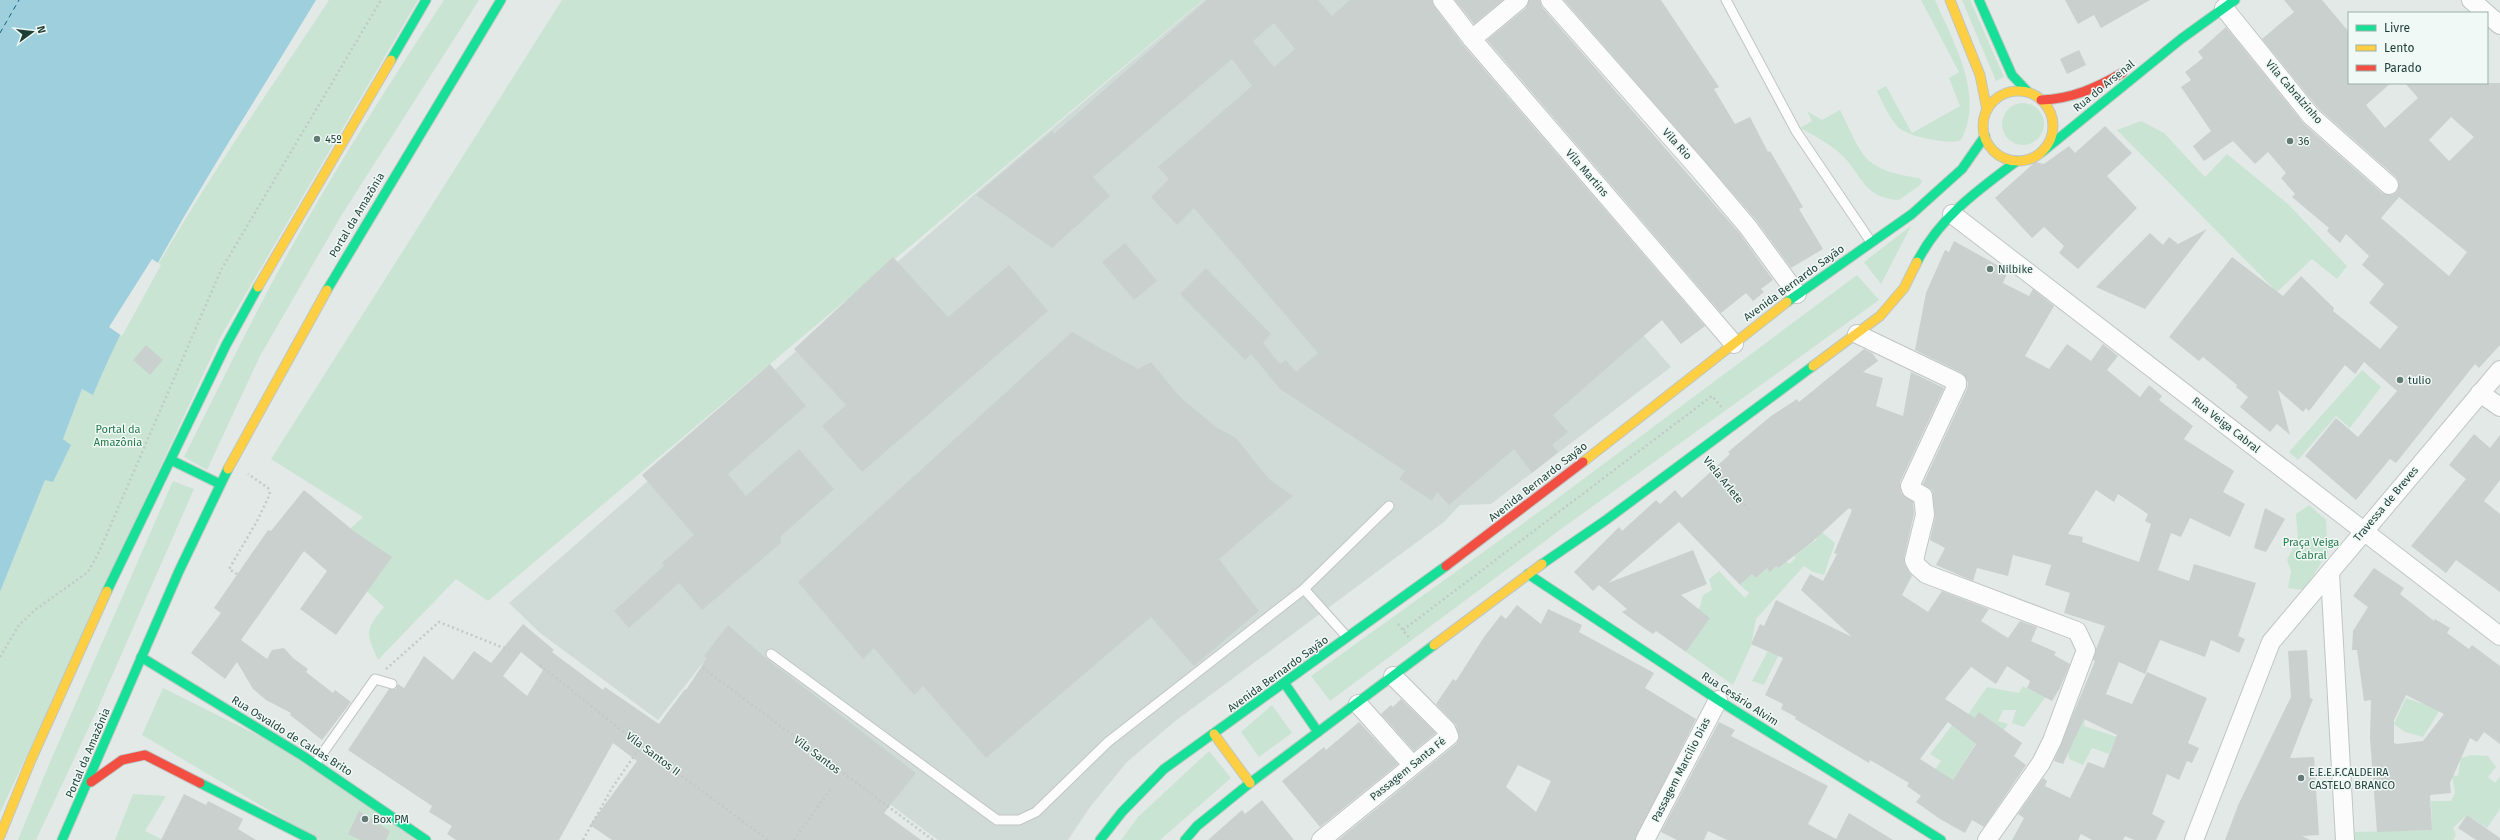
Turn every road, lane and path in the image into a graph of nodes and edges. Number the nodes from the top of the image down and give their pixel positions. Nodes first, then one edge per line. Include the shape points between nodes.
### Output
1 (381, 0) edge
2 (426, 0) edge
3 (501, 0) edge
4 (1442, 0) edge
5 (1519, 0) edge
6 (1550, 0) edge
7 (1726, 0) edge
8 (1950, 0) edge
9 (1979, 0) edge
10 (2471, 0) edge
11 (2230, 4) edge
12 (2486, 12) edge
13 (2488, 14) edge
14 (2500, 25) edge
15 (1472, 39) junction
16 (2181, 39) junction
17 (2028, 92) junction
18 (2041, 100) junction
19 (1988, 110) junction
20 (1985, 136) junction
21 (2042, 152) junction
22 (2017, 161) junction
23 (2389, 185) dead end
24 (1952, 214) junction
25 (1871, 243) junction
26 (1797, 294) junction
27 (1857, 334) junction
28 (1734, 344) junction
29 (2500, 370) edge
30 (2480, 393) junction
31 (2500, 407) edge
32 (1736, 423) junction
33 (1699, 450) junction
34 (171, 460) junction
35 (244, 471) dead end
36 (220, 484) junction
37 (1389, 506) dead end
38 (1748, 509) dead end
39 (2364, 531) junction
40 (2330, 573) junction
41 (237, 574) dead end
42 (1528, 574) junction
43 (1304, 589) junction
44 (1394, 618) dead end
45 (1403, 630) junction
46 (2500, 636) edge
47 (1348, 638) junction
48 (1414, 644) dead end
49 (509, 650) dead end
50 (771, 654) dead end
51 (0, 657) edge
52 (142, 657) junction
53 (540, 666) dead end
54 (703, 668) dead end
55 (1393, 676) junction
56 (375, 679) junction
57 (392, 684) dead end
58 (1286, 684) junction
59 (1718, 700) junction
60 (1358, 704) junction
61 (1318, 732) junction
62 (1214, 734) junction
63 (641, 746) junction
64 (1408, 760) dead end
65 (315, 764) junction
66 (90, 783) junction
67 (1250, 783) junction
68 (832, 787) dead end
69 (0, 836) edge
70 (62, 840) edge
71 (312, 840) edge
72 (426, 840) edge
73 (583, 840) edge
74 (768, 840) edge
75 (794, 840) edge
76 (933, 840) edge
77 (1100, 840) edge
78 (1185, 840) edge
79 (1321, 840) edge
80 (1645, 840) edge
81 (1941, 840) edge
82 (1987, 840) edge
83 (2194, 840) edge
84 (2345, 840) edge

1 - 51 path via 221,270 88,572 35,610 19,625
2 - 34 street via 283,242 226,345
3 - 36 street, Portal da Amazônia via 343,263
4 - 15 street, Vila Martins
5 - 15 street
6 - 26 street, Vila Rio via 1743,221
7 - 25 lane via 1796,131
8 - 19 street via 1980,75
9 - 17 street via 2012,75
10 - 12 street
11 - 16 street, Rua do Arsenal
11 - 23 street, Vila Cabralzinho via 2311,116
13 - 14 street
15 - 28 street, Vila Martins
16 - 18 street, Rua do Arsenal via 2089,92 2057,100
16 - 21 street, Rua do Arsenal
17 - 18 street
17 - 19 street via 2016,91 2005,94 1995,100
18 - 21 street via 2048,107 2053,126 2052,135
19 - 20 street via 1984,118
20 - 22 street via 1991,147 2001,156
20 - 25 street, Avenida Bernardo Sayão via 1962,169 1912,214
21 - 22 street via 2030,159
22 - 24 street via 1965,200
24 - 27 street via 1926,244 1904,288 1880,316
24 - 39 street, Rua Veiga Cabral
25 - 26 street, Avenida Bernardo Sayão
26 - 28 street, Avenida Bernardo Sayão
27 - 32 street
27 - 82 street via 1957,382 1910,486 1923,496 1926,511 1914,560 1916,566 1926,574 2076,631 2086,650 2052,741 2041,763
28 - 47 street, Avenida Bernardo Sayão via 1483,540
29 - 30 street, Travessa de Breves
30 - 31 street
30 - 39 street, Travessa de Breves
32 - 33 street
32 - 45 path via 1712,396
33 - 38 path, Viela Arlete
33 - 42 street via 1606,520
34 - 36 street
34 - 69 street via 106,592
35 - 41 path via 268,488 270,494 229,569
36 - 52 street, Portal da Amazônia
37 - 43 lane
39 - 40 street, Travessa de Breves
39 - 46 street, Rua Veiga Cabral
40 - 83 street, Travessa de Breves via 2272,642
40 - 84 street
42 - 55 street
42 - 59 street, Rua Cesário Alvim
43 - 47 lane
43 - 50 lane via 1108,742 1036,812 1020,820 998,820
44 - 45 path
45 - 48 path
47 - 58 street, Avenida Bernardo Sayão
49 - 56 path via 439,622
52 - 65 street, Rua Osvaldo de Caldas Brito
52 - 66 street, Portal da Amazônia
53 - 63 path, Vila Santos II
54 - 76 path, Vila Santos
55 - 60 street
55 - 79 street, Passagem Santa Fé via 1446,729 1449,736
56 - 57 lane
56 - 65 lane
58 - 61 street
58 - 62 street, Avenida Bernardo Sayão
59 - 80 street, Passagem Marcílio Dias
59 - 81 street, Rua Cesário Alvim
60 - 61 street
60 - 64 street
61 - 67 street
62 - 67 street
62 - 77 street, Avenida Bernardo Sayão via 1164,769 1122,812
63 - 73 path via 612,788
63 - 74 path, Vila Santos II
65 - 72 street, Rua Osvaldo de Caldas Brito
66 - 70 street, Portal da Amazônia
66 - 71 street via 118,761 131,755 145,755
67 - 78 street via 1197,826
68 - 75 path

